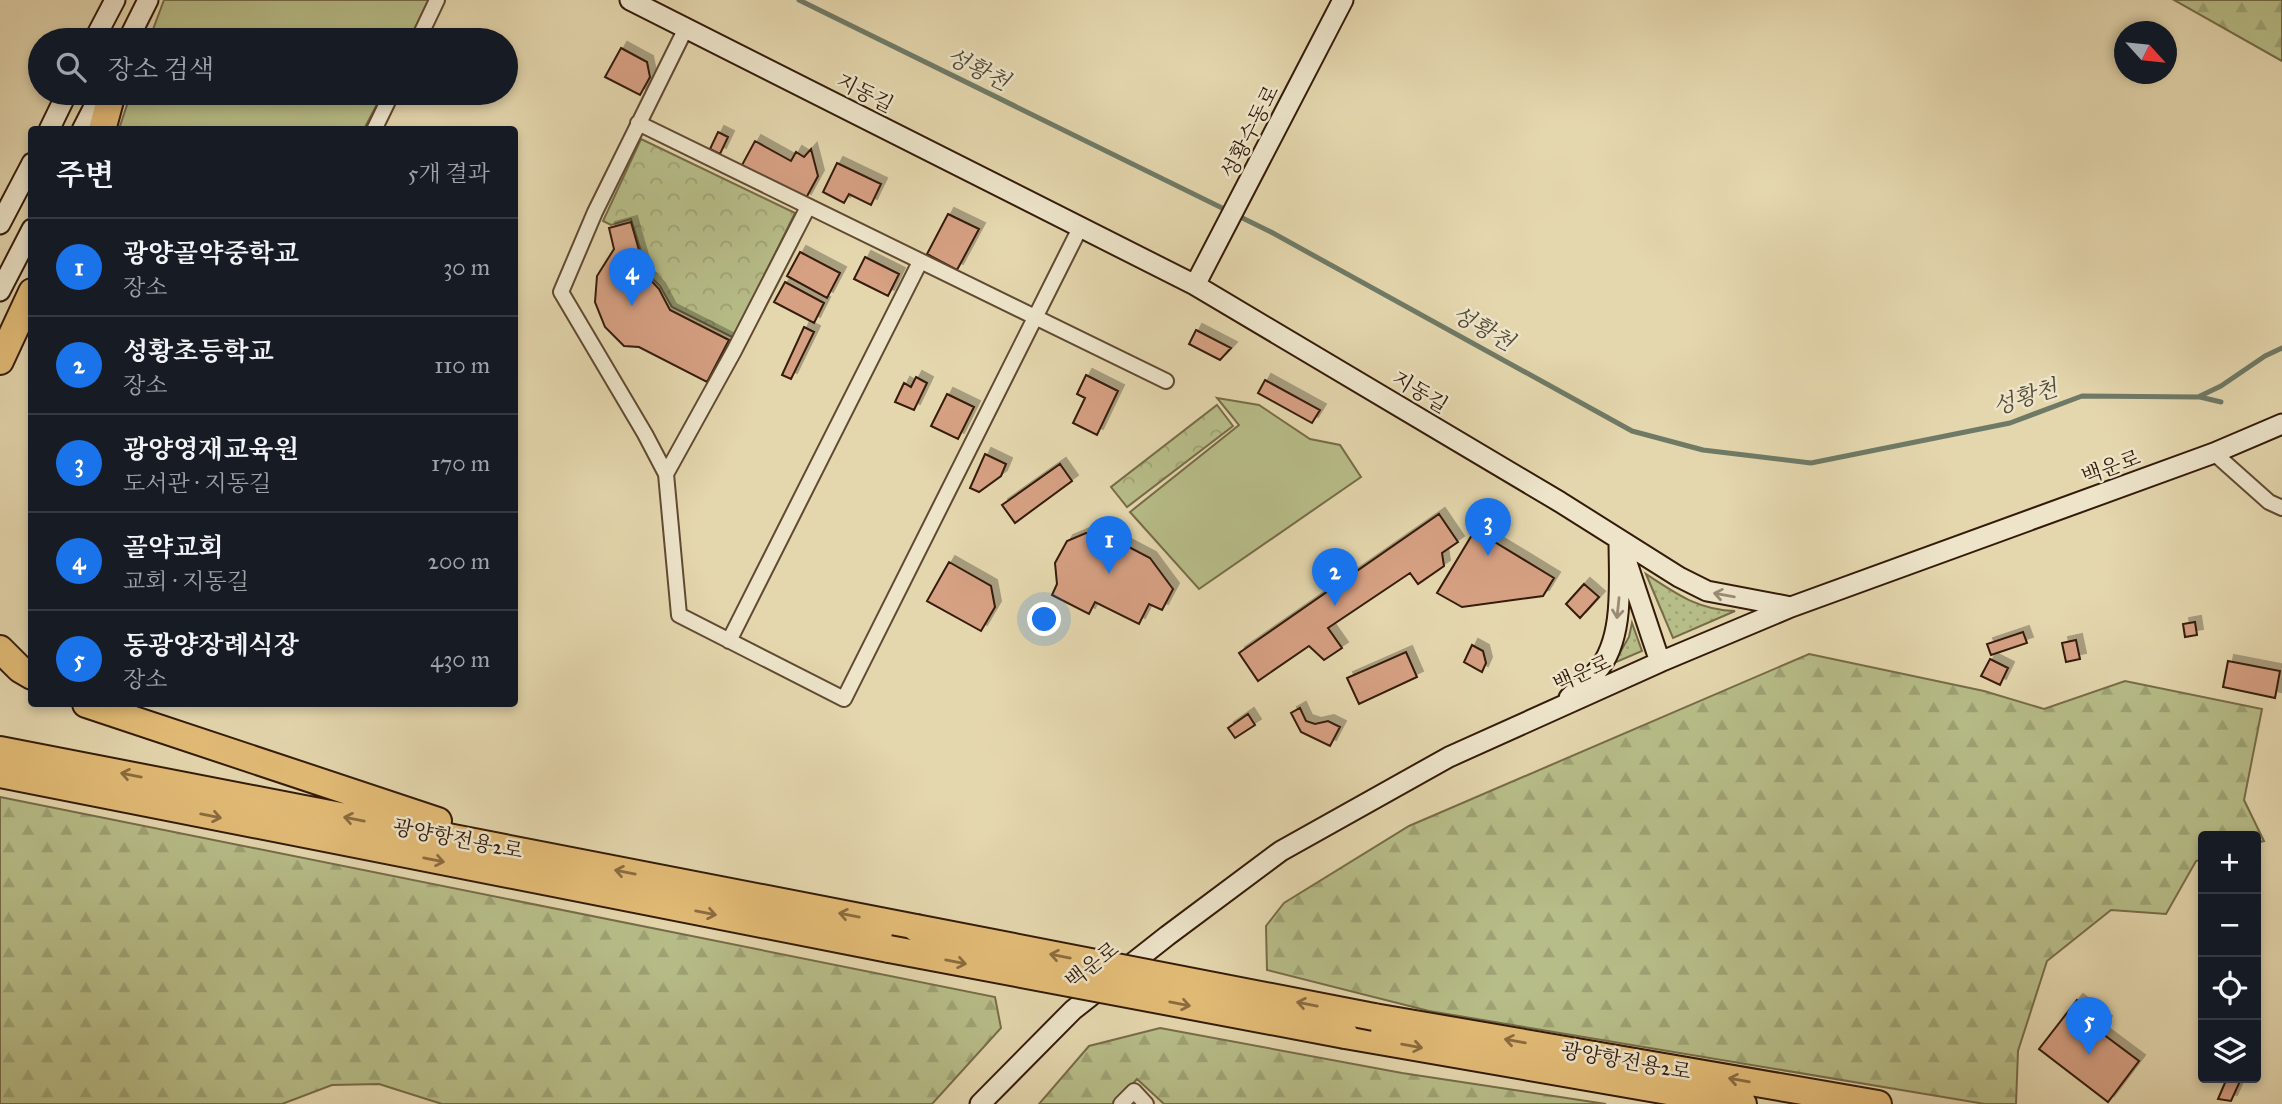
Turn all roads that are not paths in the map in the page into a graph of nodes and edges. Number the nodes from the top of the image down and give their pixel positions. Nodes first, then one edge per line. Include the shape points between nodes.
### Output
1 (115, 0) edge
2 (148, 0) edge
3 (438, 0) edge
4 (630, 0) edge
5 (1343, 0) edge
6 (100, 28) edge
7 (134, 28) edge
8 (424, 28) edge
9 (686, 28) junction
10 (61, 105) edge
11 (95, 105) edge
12 (108, 105) edge
13 (386, 105) edge
14 (638, 123) junction
15 (50, 126) edge
16 (84, 126) edge
17 (103, 126) edge
18 (376, 126) edge
19 (28, 171) edge
20 (808, 207) junction
21 (0, 224) edge
22 (1081, 226) junction
23 (28, 237) edge
24 (920, 262) junction
25 (1195, 285) junction
26 (0, 291) edge
27 (28, 301) edge
28 (1036, 319) junction
29 (0, 361) edge
30 (1166, 382) dead end
31 (2280, 426) edge
32 (2214, 453) junction
33 (666, 474) junction
34 (2282, 508) edge
35 (1619, 540) junction
36 (1791, 607) junction
37 (729, 641) junction
38 (0, 649) edge
39 (1660, 662) junction
40 (28, 674) edge
41 (95, 707) edge
42 (1559, 708) junction
43 (0, 750) edge
44 (0, 774) edge
45 (543, 856) junction
46 (980, 1104) edge
47 (1121, 1104) edge
48 (1146, 1104) edge
49 (1743, 1104) edge
50 (1878, 1104) edge

1 - 6 street
2 - 7 street
3 - 8 street
4 - 9 street, 지동길
5 - 25 street, 성황수동로
9 - 14 street
9 - 22 street, 지동길
10 - 15 street
11 - 16 street
12 - 17 highway
13 - 18 street
14 - 20 street
14 - 33 street via 561,292
19 - 21 street
20 - 24 street
20 - 33 street
22 - 25 street, 지동길
22 - 28 street
23 - 26 street
24 - 28 street
24 - 37 street
25 - 35 street, 지동길
27 - 29 highway
28 - 30 street
28 - 37 street via 844,699
31 - 32 street, 백운로
32 - 34 street via 2269,502
32 - 36 street, 백운로
33 - 37 street via 679,615
36 -> 35 street, 지동길 via 1707,592
35 - 39 street
35 -> 42 street via 1614,637 1599,670
36 - 39 street, 백운로
38 - 40 highway
39 - 42 street, 백운로
41 - 45 highway
42 - 46 street, 백운로 via 1449,757 1282,852 1073,1010
45 -> 43 highway, 광양항전용2로
44 -> 49 highway, 광양항전용2로, bridge via 889,949
50 -> 45 highway, 광양항전용2로, bridge via 1374,1017
47 - 48 street via 1134,1091

